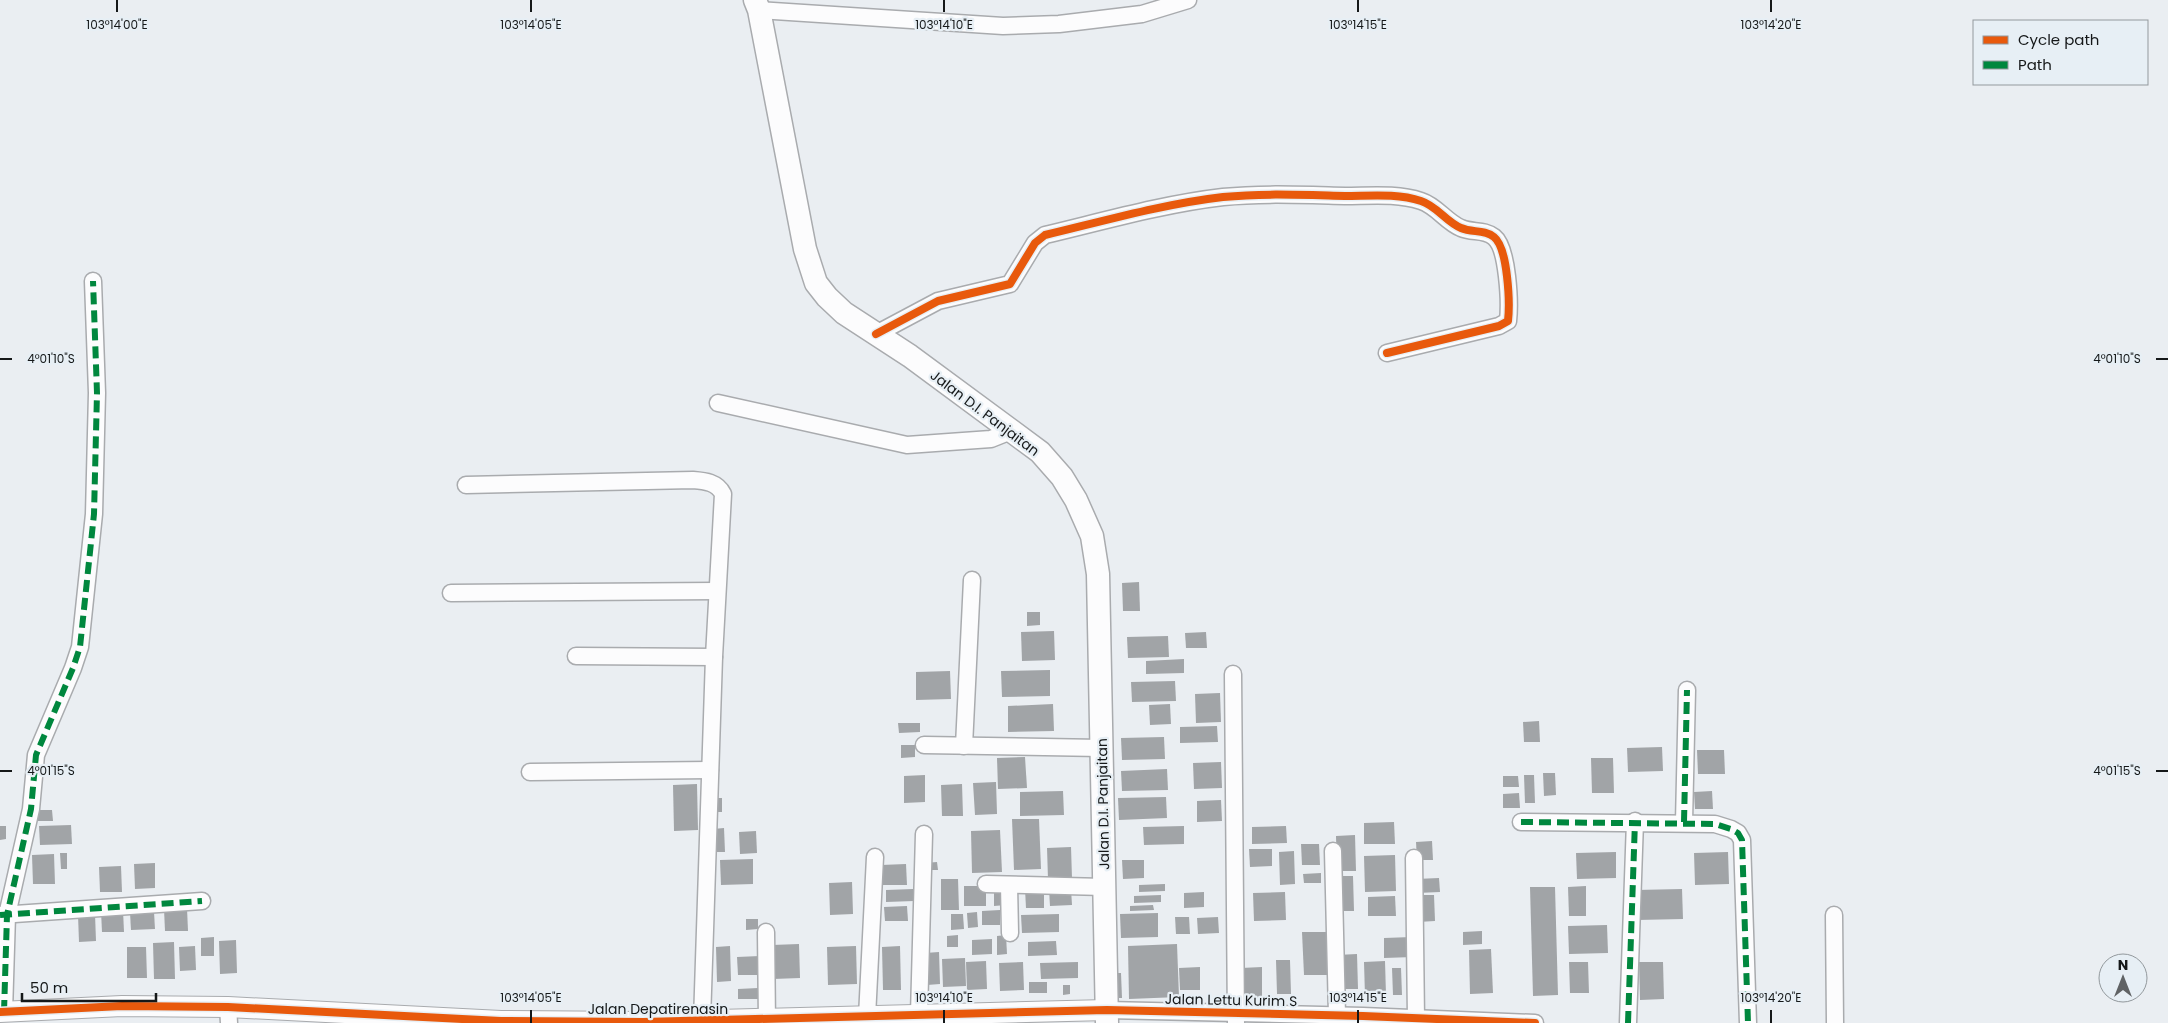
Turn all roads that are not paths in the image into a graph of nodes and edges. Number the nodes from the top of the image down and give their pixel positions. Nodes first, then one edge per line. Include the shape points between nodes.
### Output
1 (1188, 0) edge
2 (757, 5) edge
3 (93, 281) dead end
4 (876, 334) junction
5 (1387, 353) dead end
6 (718, 403) dead end
7 (1011, 431) junction
8 (466, 485) dead end
9 (972, 580) dead end
10 (717, 591) junction
11 (451, 593) dead end
12 (576, 656) dead end
13 (714, 657) junction
14 (1233, 674) dead end
15 (1687, 690) dead end
16 (924, 745) dead end
17 (964, 746) junction
18 (1101, 748) junction
19 (710, 770) junction
20 (530, 772) dead end
21 (1635, 821) junction
22 (1521, 822) dead end
23 (1684, 822) junction
24 (924, 834) dead end
25 (1333, 851) dead end
26 (875, 858) dead end
27 (1414, 858) dead end
28 (986, 884) dead end
29 (1009, 885) junction
30 (1104, 887) junction
31 (202, 901) dead end
32 (4, 915) edge
33 (1834, 915) dead end
34 (766, 932) dead end
35 (1010, 933) dead end
36 (2, 1012) edge
37 (920, 1014) junction
38 (229, 1015) edge
39 (1337, 1015) junction
40 (867, 1017) junction
41 (1107, 1017) edge
42 (1236, 1018) edge
43 (1363, 1019) edge
44 (1416, 1019) junction
45 (889, 1020) edge
46 (702, 1021) junction
47 (767, 1021) edge
48 (501, 1022) edge
49 (1480, 1022) edge
50 (642, 1023) edge
51 (1535, 1023) edge
52 (1628, 1023) edge
53 (1748, 1023) edge
54 (1835, 1023) edge

1 - 2 street via 1142,14 1059,24 1003,26
2 - 4 main road, Jalan D.I. Panjaitan via 805,249 816,283 844,313
3 - 32 street via 97,393 94,504 80,647 36,756 31,809
4 - 5 street via 938,301 1010,284 1035,242 1045,235 1171,205 1225,197 1408,198 1433,206 1461,229 1481,231 1494,237 1500,244 1503,258 1510,304 1508,321 1500,326
4 - 7 main road, Jalan D.I. Panjaitan
6 - 7 street via 907,445 991,439
7 - 18 main road, Jalan D.I. Panjaitan via 1040,452 1062,477 1092,536 1098,574
8 - 10 street via 710,482 723,494
9 - 17 street
10 - 11 street
10 - 13 street
12 - 13 street
13 - 19 street
14 - 42 street
15 - 23 street
16 - 17 street
17 - 18 street
18 - 30 main road, Jalan D.I. Panjaitan
19 - 20 street
19 - 46 street
21 - 22 street
21 - 23 street
21 - 52 street
23 - 53 street via 1715,824 1738,833 1742,840
24 - 37 street
25 - 39 street
26 - 40 street
27 - 44 street
28 - 29 street
29 - 30 street
29 - 35 street
30 - 41 main road, Jalan D.I. Panjaitan
31 - 32 street
32 - 36 street
33 - 54 street
34 - 47 street
36 - 38 street, Jalan Depatirenasin via 122,1006
37 - 41 street, Jalan Depatirenasin
37 - 45 street, Jalan Depatirenasin
38 - 48 street, Jalan Depatirenasin
39 - 42 street, Jalan Lettu Kurim S
39 - 43 street, Jalan Lettu Kurim S
40 - 45 street, Jalan Depatirenasin
40 - 47 street, Jalan Depatirenasin
41 - 42 street, Jalan Lettu Kurim S
43 - 44 street, Jalan Lettu Kurim S
44 - 49 street, Jalan Lettu Kurim S
46 - 47 street, Jalan Depatirenasin
46 - 50 street, Jalan Depatirenasin
48 - 50 street, Jalan Depatirenasin
49 - 51 street, Jalan Lettu Kurim S

